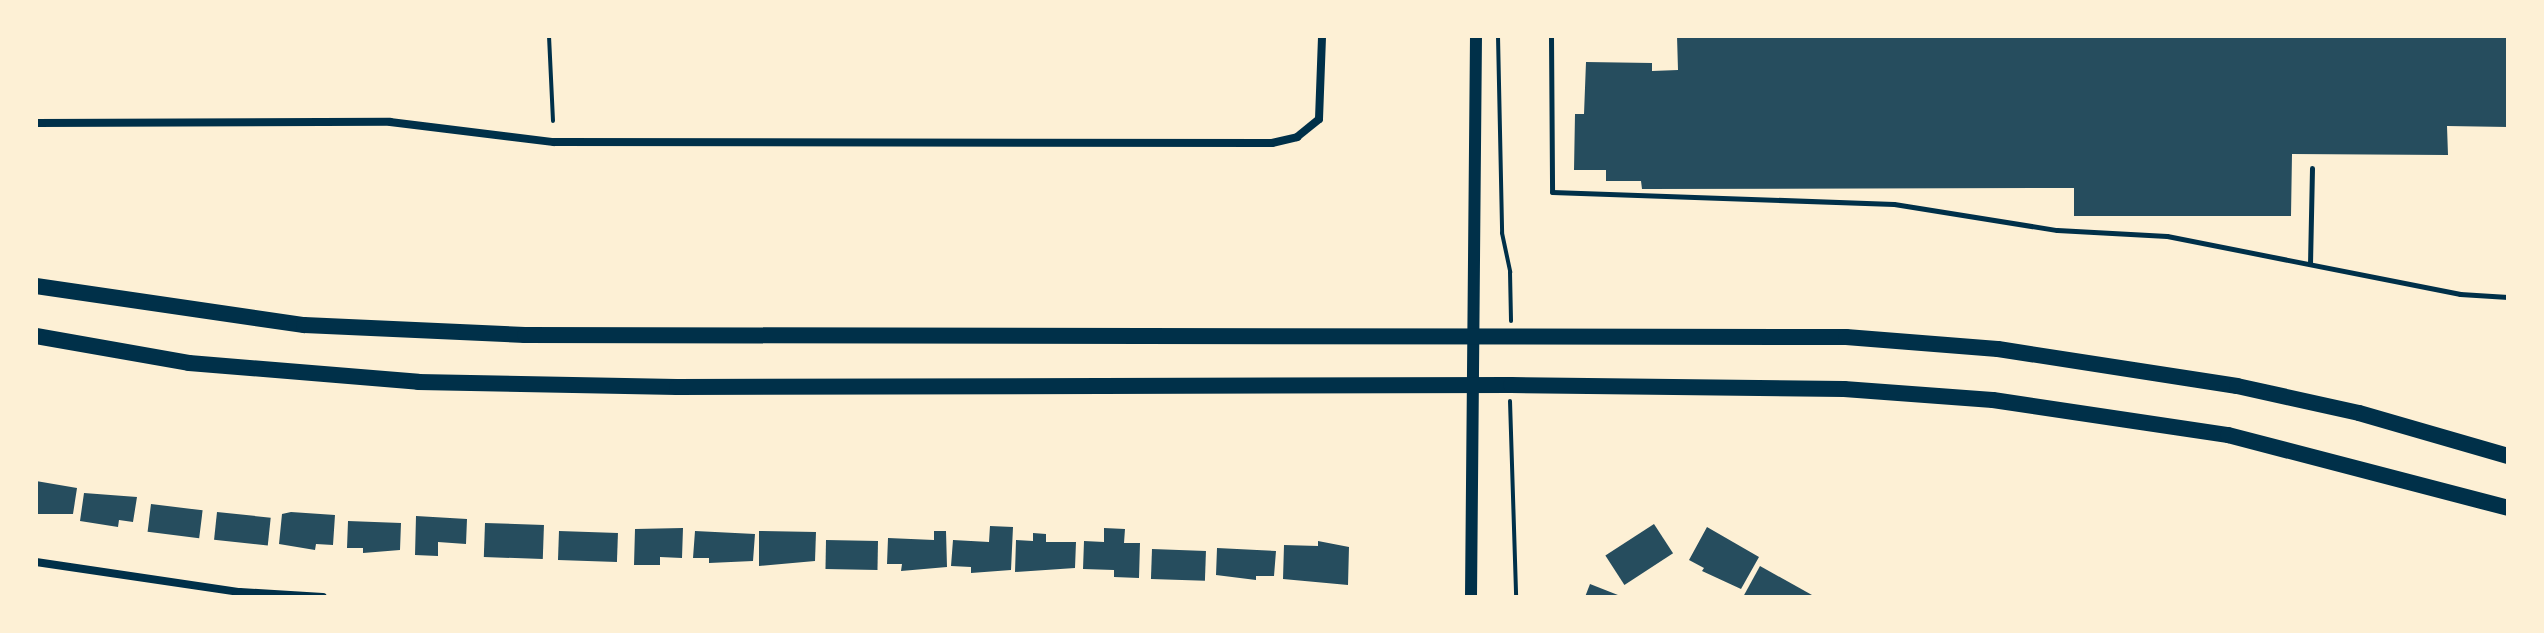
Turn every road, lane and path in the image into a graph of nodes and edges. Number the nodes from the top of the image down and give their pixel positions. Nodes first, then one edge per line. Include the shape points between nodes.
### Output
1 (549, 36) edge
2 (1322, 36) edge
3 (1476, 36) edge
4 (1498, 36) edge
5 (1551, 36) edge
6 (553, 121) dead end
7 (36, 123) edge
8 (2312, 168) dead end
9 (2310, 264) junction
10 (36, 286) edge
11 (2508, 297) edge
12 (1474, 335) junction
13 (1511, 335) junction
14 (36, 336) edge
15 (1473, 385) junction
16 (1511, 385) junction
17 (2508, 456) edge
18 (2508, 508) edge
19 (36, 562) edge
20 (323, 597) edge
21 (1471, 597) edge
22 (1516, 597) edge

1 - 6 path
2 - 7 street via 1319,119 1297,137 1272,143 554,142 390,122
3 - 12 street
4 - 13 path via 1502,233 1510,272
5 - 9 lane via 1552,192 1894,204 2057,230 2167,236
8 - 9 lane
9 - 11 lane via 2460,294
10 - 12 main road via 192,312 415,331 660,337
12 - 13 main road
12 - 15 street
13 - 17 main road via 1846,337 1998,349 2237,386 2359,413
14 - 15 main road via 189,363 418,382 677,387
15 - 16 main road
15 - 21 street
16 - 18 main road via 1844,389 1993,400 2228,435
16 - 22 path
19 - 20 street via 240,592

